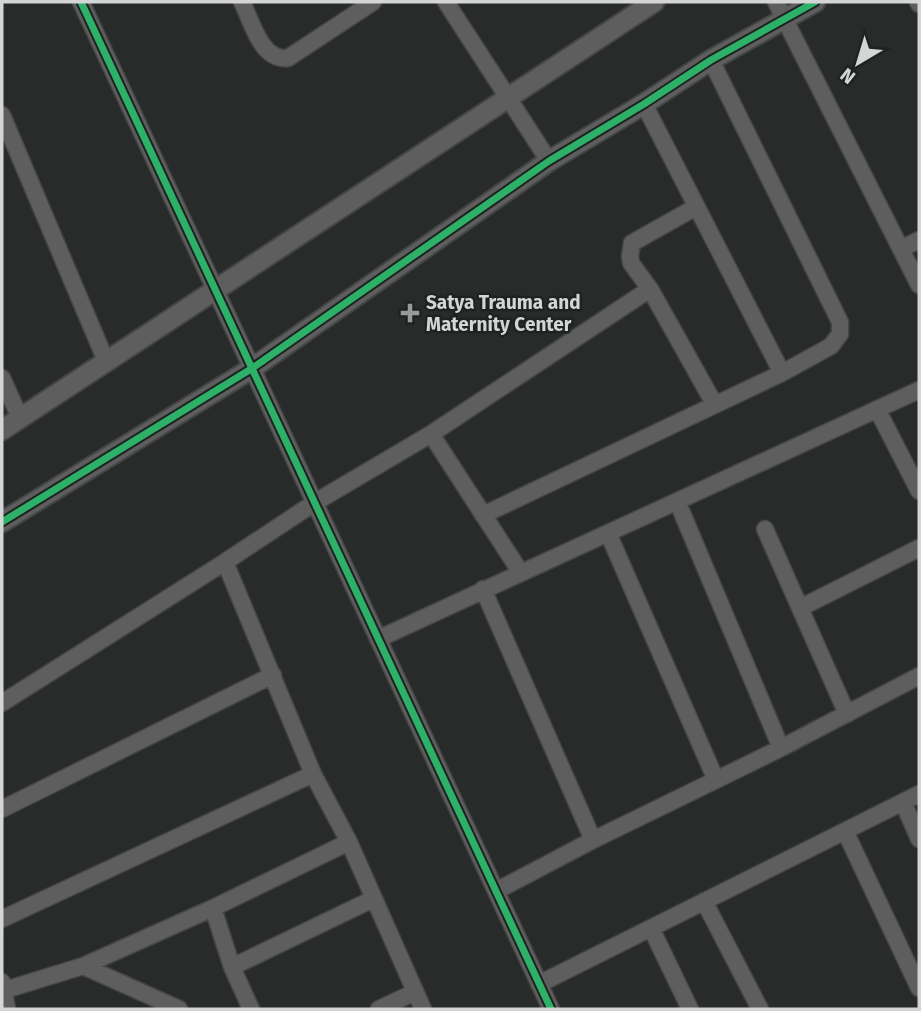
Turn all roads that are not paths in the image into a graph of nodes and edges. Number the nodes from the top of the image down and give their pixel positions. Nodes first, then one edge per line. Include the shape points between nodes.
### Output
1 (82, 2) edge
2 (242, 2) edge
3 (373, 2) edge
4 (446, 2) edge
5 (654, 2) edge
6 (815, 2) edge
7 (780, 10) edge
8 (710, 60) junction
9 (508, 97) junction
10 (643, 104) junction
11 (2, 115) edge
12 (549, 161) junction
13 (696, 207) junction
14 (919, 240) edge
15 (901, 249) junction
16 (919, 285) edge
17 (650, 289) junction
18 (214, 290) junction
19 (106, 362) junction
20 (251, 369) junction
21 (782, 373) junction
22 (2, 378) edge
23 (919, 390) edge
24 (715, 405) junction
25 (877, 409) junction
26 (20, 418) junction
27 (2, 430) edge
28 (431, 434) junction
29 (919, 491) edge
30 (677, 501) junction
31 (314, 503) junction
32 (483, 515) junction
33 (2, 522) edge
34 (765, 530) dead end
35 (608, 533) junction
36 (919, 548) edge
37 (225, 562) junction
38 (521, 573) junction
39 (483, 589) junction
40 (800, 608) junction
41 (378, 639) junction
42 (274, 675) junction
43 (919, 676) edge
44 (2, 703) edge
45 (847, 714) junction
46 (781, 748) junction
47 (313, 774) junction
48 (716, 780) junction
49 (919, 794) edge
50 (903, 802) junction
51 (2, 808) edge
52 (845, 831) junction
53 (919, 839) edge
54 (593, 840) junction
55 (349, 842) junction
56 (496, 891) junction
57 (373, 899) junction
58 (704, 901) junction
59 (213, 908) junction
60 (2, 919) edge
61 (651, 928) junction
62 (83, 966) junction
63 (232, 967) junction
64 (540, 984) junction
65 (3, 986) edge
66 (919, 988) edge
67 (415, 992) junction
68 (7, 1009) edge
69 (179, 1009) edge
70 (251, 1009) edge
71 (379, 1009) edge
72 (422, 1009) edge
73 (551, 1009) edge
74 (690, 1009) edge
75 (761, 1009) edge

1 - 18 street
2 - 3 street via 273,63 288,58
4 - 9 street
5 - 9 street
6 - 7 street
7 - 8 street
7 - 15 street
8 - 10 street
8 - 21 street via 840,322 840,334 831,346
9 - 12 street
9 - 18 street
10 - 12 street
10 - 13 street
11 - 19 street
12 - 20 street
13 - 17 street via 632,243 631,263
13 - 21 street
14 - 15 street
15 - 16 street
17 - 24 street
17 - 28 street
18 - 19 street
18 - 20 street
19 - 26 street
20 - 31 street
20 - 33 street
21 - 24 street
22 - 26 street
23 - 25 street
24 - 32 street
25 - 29 street
25 - 30 street
26 - 27 street
28 - 31 street
28 - 32 street
30 - 35 street
30 - 46 street
31 - 37 street
31 - 41 street
32 - 38 street
34 - 40 street
35 - 38 street
35 - 48 street
36 - 40 street
37 - 42 street
37 - 44 street
38 - 39 street
39 - 41 street
39 - 54 street
40 - 45 street
41 - 56 street
42 - 47 street
42 - 51 street
43 - 45 street
45 - 46 street
46 - 48 street
47 - 55 street
47 - 60 street
48 - 54 street
49 - 50 street
50 - 52 street
50 - 53 street
52 - 58 street
52 - 66 street
54 - 56 street
55 - 57 street
55 - 59 street
56 - 64 street
57 - 63 street
57 - 67 street
58 - 61 street
58 - 75 street
59 - 62 street
59 - 63 street
61 - 64 street
61 - 74 street
62 - 65 street
62 - 69 street
63 - 70 street
64 - 73 street
65 - 68 street
67 - 71 street
67 - 72 street

